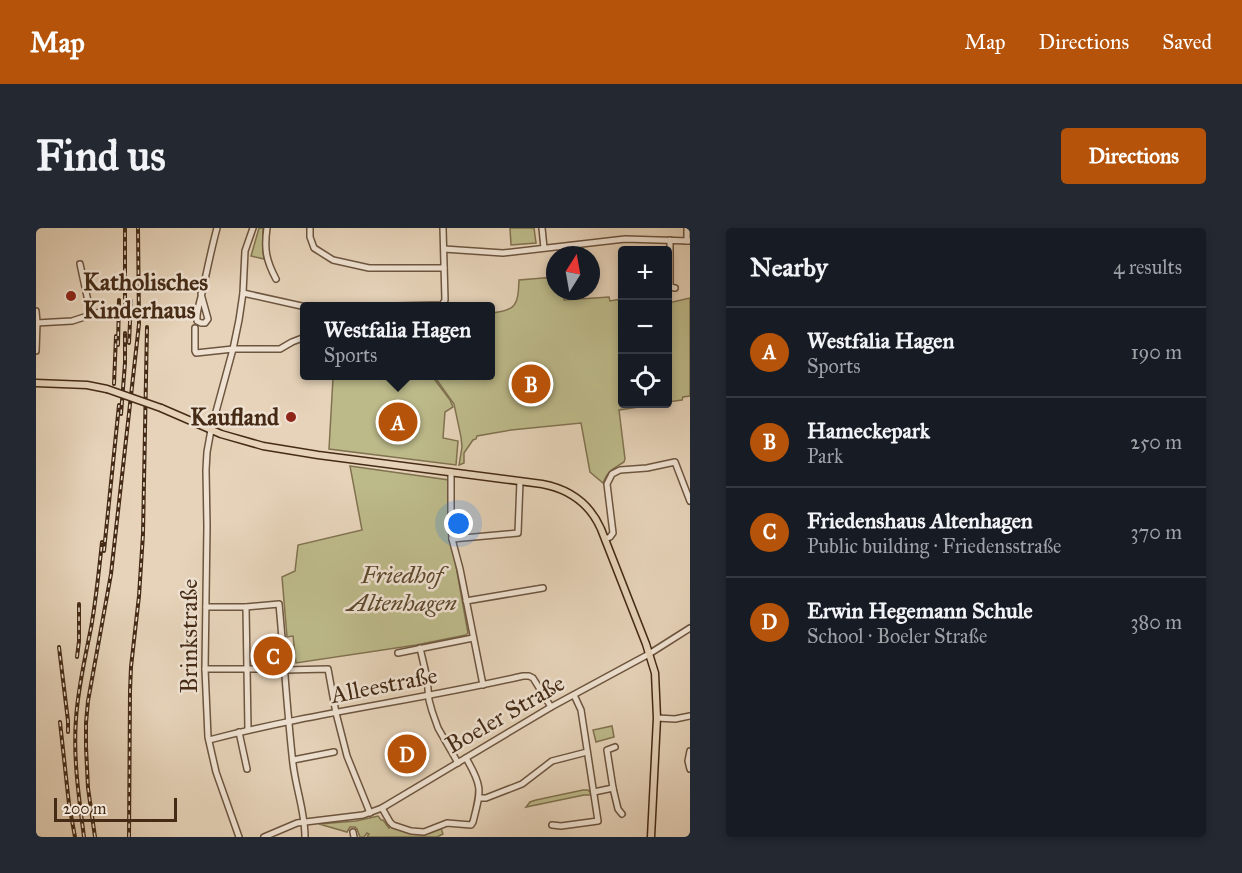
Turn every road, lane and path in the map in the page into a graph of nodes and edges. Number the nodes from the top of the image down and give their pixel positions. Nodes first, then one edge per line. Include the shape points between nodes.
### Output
1 (217, 228) edge
2 (253, 228) edge
3 (267, 228) edge
4 (310, 228) edge
5 (443, 228) edge
6 (542, 228) edge
7 (687, 228) edge
8 (670, 240) junction
9 (688, 241) edge
10 (544, 248) junction
11 (444, 249) junction
12 (80, 264) dead end
13 (444, 268) junction
14 (276, 279) dead end
15 (675, 288) dead end
16 (243, 293) junction
17 (201, 294) junction
18 (444, 302) edge
19 (300, 305) edge
20 (106, 310) dead end
21 (36, 312) edge
22 (91, 315) junction
23 (37, 323) edge
24 (195, 328) dead end
25 (300, 339) edge
26 (233, 349) junction
27 (36, 351) edge
28 (36, 383) edge
29 (211, 430) junction
30 (451, 472) junction
31 (520, 481) junction
32 (690, 501) edge
33 (452, 539) junction
34 (605, 539) junction
35 (543, 588) dead end
36 (466, 601) junction
37 (206, 607) junction
38 (246, 608) junction
39 (690, 628) edge
40 (473, 638) junction
41 (420, 648) junction
42 (398, 652) dead end
43 (650, 654) junction
44 (205, 669) junction
45 (260, 669) dead end
46 (247, 670) junction
47 (285, 670) junction
48 (483, 685) junction
49 (429, 694) junction
50 (574, 695) junction
51 (551, 707) junction
52 (336, 713) junction
53 (690, 716) edge
54 (657, 718) junction
55 (288, 723) junction
56 (248, 730) junction
57 (239, 732) junction
58 (209, 740) junction
59 (615, 747) dead end
60 (334, 752) dead end
61 (587, 752) junction
62 (690, 752) edge
63 (466, 758) junction
64 (292, 760) junction
65 (458, 762) junction
66 (248, 769) dead end
67 (690, 769) edge
68 (613, 788) junction
69 (594, 792) junction
70 (479, 798) junction
71 (382, 808) junction
72 (370, 813) junction
73 (622, 814) dead end
74 (305, 822) junction
75 (552, 825) dead end
76 (239, 837) edge
77 (264, 837) edge
78 (305, 837) edge
79 (651, 837) edge

1 - 17 street
2 - 16 street, Brinkstraße via 245,251
3 - 14 street via 264,246
4 - 13 street via 314,248 333,260 369,268
5 - 11 street
6 - 10 street
7 - 9 street
8 - 9 street
8 - 10 street via 625,239
8 - 15 street via 670,287
10 - 11 street via 503,253
11 - 13 street
12 - 22 street
13 - 18 street
16 - 19 street
16 - 26 street, Brinkstraße
17 - 17 street via 196,316 201,323 208,319
20 - 22 street
21 - 23 street
22 - 23 street via 72,321
23 - 27 street
24 - 26 street via 196,353
25 - 26 street via 280,349
26 - 29 street, Brinkstraße
28 - 29 main road, bridge via 107,389
29 - 30 main road via 253,444 292,451
29 - 37 street, Brinkstraße via 206,470
30 - 31 main road
30 - 33 street
31 - 33 street via 518,533
31 - 34 main road via 549,485 572,495 586,506
32 - 34 street via 675,462 615,472 607,484 613,533
33 - 36 street
34 - 43 main road
35 - 36 street
36 - 40 street
37 - 38 street
37 - 44 street, Brinkstraße
38 - 46 street
38 - 47 street via 279,604
39 - 43 street, Boeler Straße
40 - 41 street
40 - 48 street
41 - 42 street
41 - 49 street
43 - 50 street, Boeler Straße
43 - 54 main road via 656,680
44 - 46 street
44 - 58 street, Brinkstraße
45 - 46 street
46 - 56 street
47 - 52 street via 328,669
47 - 55 street
48 - 49 street, Alleestraße
48 - 51 street, Alleestraße via 529,676
49 - 52 street, Alleestraße
49 - 65 street via 438,728
50 - 51 street, Boeler Straße
50 - 61 street via 581,710
51 - 63 street, Boeler Straße
52 - 55 street, Alleestraße
52 - 72 street via 347,756
53 - 54 street
54 - 79 main road
55 - 56 street, Alleestraße
55 - 64 street
56 - 57 street, Alleestraße
57 - 58 street, Alleestraße
57 - 66 street
58 - 76 street, Brinkstraße
59 - 68 street via 607,750
60 - 64 street
61 - 69 street
61 - 70 street via 552,761 522,784
62 - 67 street
63 - 65 street, Boeler Straße
63 - 70 street via 476,776
64 - 74 street
65 - 71 street, Boeler Straße
68 - 69 street
68 - 73 street
69 - 75 street via 598,821
70 - 71 street via 472,824 447,823 424,831 393,825
71 - 72 street, Boeler Straße
72 - 74 street, Boeler Straße
74 - 77 street, Boeler Straße
74 - 78 street

